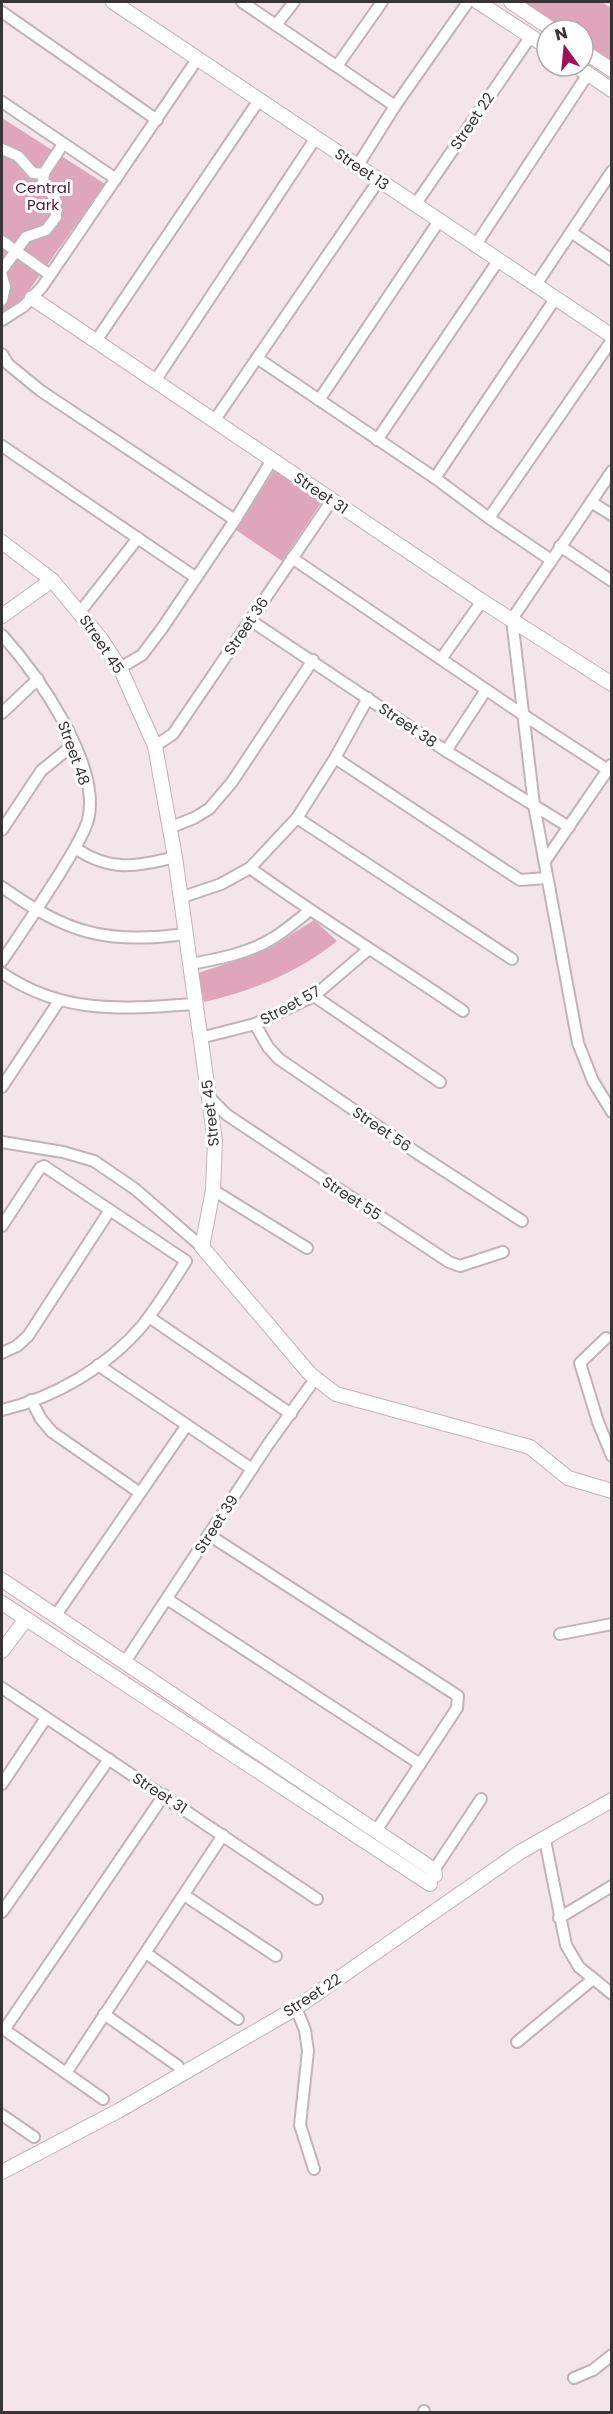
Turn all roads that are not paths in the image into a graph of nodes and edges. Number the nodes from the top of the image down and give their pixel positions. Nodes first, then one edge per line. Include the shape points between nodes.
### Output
1 (242, 2) edge
2 (294, 2) edge
3 (382, 2) edge
4 (468, 2) edge
5 (478, 2) edge
6 (513, 2) edge
7 (119, 3) edge
8 (2, 12) edge
9 (503, 18) junction
10 (536, 18) edge
11 (276, 26) junction
12 (531, 36) junction
13 (535, 39) edge
14 (198, 58) junction
15 (595, 59) edge
16 (337, 66) junction
17 (612, 70) edge
18 (585, 78) edge
19 (594, 78) edge
20 (612, 90) edge
21 (259, 100) junction
22 (2, 102) edge
23 (395, 106) junction
24 (157, 120) junction
25 (315, 139) junction
26 (63, 144) junction
27 (2, 149) edge
28 (358, 165) junction
29 (44, 174) junction
30 (610, 177) edge
31 (116, 179) junction
32 (379, 180) junction
33 (415, 206) junction
34 (439, 221) junction
35 (571, 232) junction
36 (2, 241) edge
37 (475, 246) junction
38 (17, 252) junction
39 (612, 260) edge
40 (498, 261) junction
41 (2, 270) edge
42 (2, 276) edge
43 (50, 276) junction
44 (535, 286) junction
45 (32, 298) junction
46 (555, 299) junction
47 (2, 300) edge
48 (2, 320) edge
49 (612, 338) edge
50 (96, 341) junction
51 (2, 354) edge
52 (257, 358) junction
53 (155, 381) junction
54 (319, 400) junction
55 (214, 421) junction
56 (377, 440) junction
57 (2, 446) edge
58 (272, 460) junction
59 (612, 471) edge
60 (435, 478) junction
61 (332, 500) junction
62 (591, 502) junction
63 (612, 515) edge
64 (489, 518) junction
65 (235, 520) junction
66 (138, 538) junction
67 (2, 542) edge
68 (560, 546) junction
69 (292, 558) junction
70 (551, 560) junction
71 (195, 578) junction
72 (52, 580) junction
73 (612, 581) edge
74 (482, 601) junction
75 (80, 612) junction
76 (2, 616) edge
77 (512, 619) junction
78 (250, 620) junction
79 (2, 635) edge
80 (441, 659) junction
81 (312, 660) junction
82 (120, 668) junction
83 (38, 679) junction
84 (612, 684) edge
85 (486, 690) junction
86 (368, 698) junction
87 (2, 713) edge
88 (522, 714) junction
89 (74, 744) junction
90 (155, 746) junction
91 (446, 751) junction
92 (335, 758) junction
93 (610, 767) edge
94 (534, 805) junction
95 (297, 818) junction
96 (569, 827) junction
97 (169, 828) junction
98 (2, 830) edge
99 (75, 848) junction
100 (175, 857) junction
101 (545, 861) junction
102 (250, 868) junction
103 (547, 878) junction
104 (2, 887) edge
105 (180, 898) junction
106 (36, 911) junction
107 (309, 911) junction
108 (185, 934) junction
109 (369, 949) junction
110 (512, 958) dead end
111 (2, 961) edge
112 (190, 964) junction
113 (2, 973) edge
114 (314, 996) junction
115 (58, 1001) junction
116 (195, 1004) junction
117 (463, 1011) dead end
118 (255, 1024) junction
119 (200, 1038) junction
120 (440, 1082) dead end
121 (2, 1087) edge
122 (210, 1098) junction
123 (612, 1112) edge
124 (2, 1142) edge
125 (213, 1190) junction
126 (110, 1209) junction
127 (522, 1221) dead end
128 (2, 1226) edge
129 (202, 1247) junction
130 (307, 1248) dead end
131 (503, 1252) dead end
132 (149, 1317) junction
133 (606, 1338) dead end
134 (2, 1353) edge
135 (98, 1365) junction
136 (310, 1386) dead end
137 (31, 1400) junction
138 (2, 1410) edge
139 (291, 1414) junction
140 (187, 1425) junction
141 (612, 1456) edge
142 (252, 1469) junction
143 (612, 1491) edge
144 (140, 1493) junction
145 (209, 1534) junction
146 (2, 1580) edge
147 (167, 1599) junction
148 (2, 1603) edge
149 (56, 1615) junction
150 (26, 1619) junction
151 (612, 1624) edge
152 (560, 1634) dead end
153 (2, 1651) edge
154 (125, 1662) junction
155 (2, 1688) edge
156 (172, 1695) junction
157 (165, 1708) junction
158 (46, 1718) junction
159 (109, 1759) junction
160 (420, 1764) junction
161 (2, 1784) edge
162 (164, 1795) junction
163 (481, 1799) dead end
164 (612, 1800) edge
165 (376, 1831) junction
166 (223, 1834) junction
167 (545, 1840) junction
168 (433, 1876) junction
169 (612, 1886) edge
170 (184, 1895) junction
171 (317, 1899) dead end
172 (2, 1912) edge
173 (559, 1918) junction
174 (146, 1953) junction
175 (276, 1956) dead end
176 (593, 1979) junction
177 (612, 1994) edge
178 (296, 2008) junction
179 (104, 2014) junction
180 (238, 2019) dead end
181 (3, 2029) edge
182 (517, 2042) dead end
183 (178, 2066) dead end
184 (66, 2073) junction
185 (103, 2099) dead end
186 (2, 2115) edge
187 (34, 2137) dead end
188 (314, 2169) dead end
189 (2, 2172) edge
190 (612, 2355) edge
191 (574, 2378) dead end

1 - 11 street
2 - 11 street
3 - 16 street
4 - 23 street
5 - 9 street
6 - 9 street
6 - 10 street
7 - 14 street, Street 13
8 - 24 street
9 - 12 street
11 - 16 street
12 - 13 street
12 - 33 street, Street 22
14 - 21 street, Street 13
14 - 24 street
15 - 17 street
16 - 23 street
18 - 37 street
19 - 20 street
21 - 25 street, Street 13
21 - 50 street
22 - 26 street
23 - 28 street
24 - 31 street
25 - 28 street, Street 13
25 - 53 street
26 - 29 street
26 - 31 street
27 - 29 street via 18,156 33,173
28 - 32 street, Street 13
29 - 38 street via 44,186 56,204 56,217 46,231 26,237
30 - 35 street
31 - 43 street
32 - 33 street, Street 13
32 - 52 street
33 - 34 street, Street 13
34 - 37 street, Street 13
34 - 54 street
35 - 39 street
35 - 44 street
36 - 38 street
37 - 40 street, Street 13
38 - 41 street
38 - 43 street
40 - 44 street, Street 13
40 - 56 street
42 - 47 street
43 - 45 street
44 - 46 street, Street 13
45 - 48 street
45 - 50 street, Street 31
46 - 49 street, Street 13
46 - 60 street
49 - 64 street
50 - 53 street, Street 31
51 - 65 street via 8,364 41,391
52 - 54 street
52 - 55 street
53 - 55 street, Street 31
54 - 56 street
55 - 58 street, Street 31
56 - 60 street
57 - 66 street
58 - 61 street, Street 31
58 - 65 street
59 - 62 street
60 - 64 street
61 - 69 street, Street 36
61 - 74 street, Street 31
62 - 63 street
62 - 68 street
64 - 70 street
65 - 71 street
66 - 71 street
66 - 75 street
67 - 72 street, Street 45
68 - 70 street
68 - 73 street
69 - 78 street, Street 36
69 - 80 street
70 - 77 street
71 - 82 street via 142,655
72 - 75 street, Street 45
72 - 76 street
74 - 77 street, Street 31
74 - 80 street
75 - 82 street, Street 45
77 - 84 street, Street 31
77 - 88 street
78 - 81 street, Street 38
78 - 90 street, Street 36 via 173,734
79 - 83 street, Street 48
80 - 85 street
81 - 86 street, Street 38
81 - 97 street via 232,782 209,809
82 - 90 street, Street 45
83 - 87 street
83 - 89 street, Street 48
85 - 88 street
85 - 91 street
86 - 91 street, Street 38
86 - 92 street
88 - 93 street
88 - 94 street
89 - 98 street via 41,771
89 - 99 street, Street 48 via 90,804 85,830
90 - 97 street, Street 45
91 - 94 street, Street 38
92 - 95 street
92 - 103 street via 519,880
93 - 96 street
94 - 96 street, Street 38
94 - 101 street
95 - 102 street
95 - 110 street
96 - 101 street
97 - 100 street, Street 45
99 - 100 street via 104,864 142,865
99 - 106 street, Street 48
100 - 105 street, Street 45
101 - 103 street
102 - 105 street via 221,884
102 - 107 street
103 - 123 street via 578,1043 593,1081
104 - 106 street
105 - 108 street, Street 45
106 - 108 street via 86,932 144,938
106 - 111 street, Street 48
107 - 109 street
107 - 112 street via 274,938 217,959
108 - 112 street, Street 45
109 - 114 street, Street 57
109 - 117 street
112 - 116 street, Street 45
113 - 115 street via 28,990
114 - 118 street, Street 57
114 - 120 street
115 - 116 street via 124,1010
115 - 121 street
116 - 119 street, Street 45
118 - 119 street, Street 57
118 - 127 street, Street 56 via 279,1059
119 - 122 street, Street 45
122 - 125 street, Street 45 via 215,1141
122 - 131 street, Street 55 via 227,1115 450,1262 460,1266
124 - 129 street via 94,1161 135,1189
125 - 129 street, Street 45
125 - 130 street
126 - 128 street via 44,1166
126 - 132 street via 186,1261
126 - 134 street via 27,1336
129 - 143 street via 309,1374 336,1394 530,1447 568,1478
132 - 135 street
132 - 139 street
133 - 141 street via 580,1363
135 - 137 street via 57,1390
135 - 140 street
136 - 139 street, Street 39
137 - 138 street
137 - 144 street via 52,1432
139 - 142 street, Street 39
140 - 142 street
140 - 144 street
142 - 145 street, Street 39
144 - 149 street
145 - 147 street, Street 39
145 - 160 street via 458,1696 458,1708
146 - 149 street
147 - 154 street, Street 39
147 - 160 street
148 - 150 street
149 - 154 street
150 - 153 street
150 - 157 street
151 - 152 street
154 - 156 street
155 - 158 street, Street 31
156 - 157 street
156 - 165 street
157 - 168 street
158 - 159 street, Street 31
158 - 161 street
159 - 162 street, Street 31
159 - 172 street
160 - 165 street
162 - 166 street, Street 31
162 - 181 street
163 - 168 street
164 - 167 street, Street 22
165 - 168 street
166 - 170 street
166 - 171 street, Street 31
167 - 173 street
167 - 178 street, Street 22 via 520,1852
169 - 173 street
170 - 174 street
170 - 175 street
173 - 176 street via 571,1954
174 - 179 street
174 - 180 street
176 - 177 street
176 - 182 street
178 - 188 street via 308,2052 300,2125
178 - 189 street, Street 22 via 118,2111
179 - 183 street
179 - 184 street
181 - 184 street
184 - 185 street
186 - 187 street
190 - 191 street

